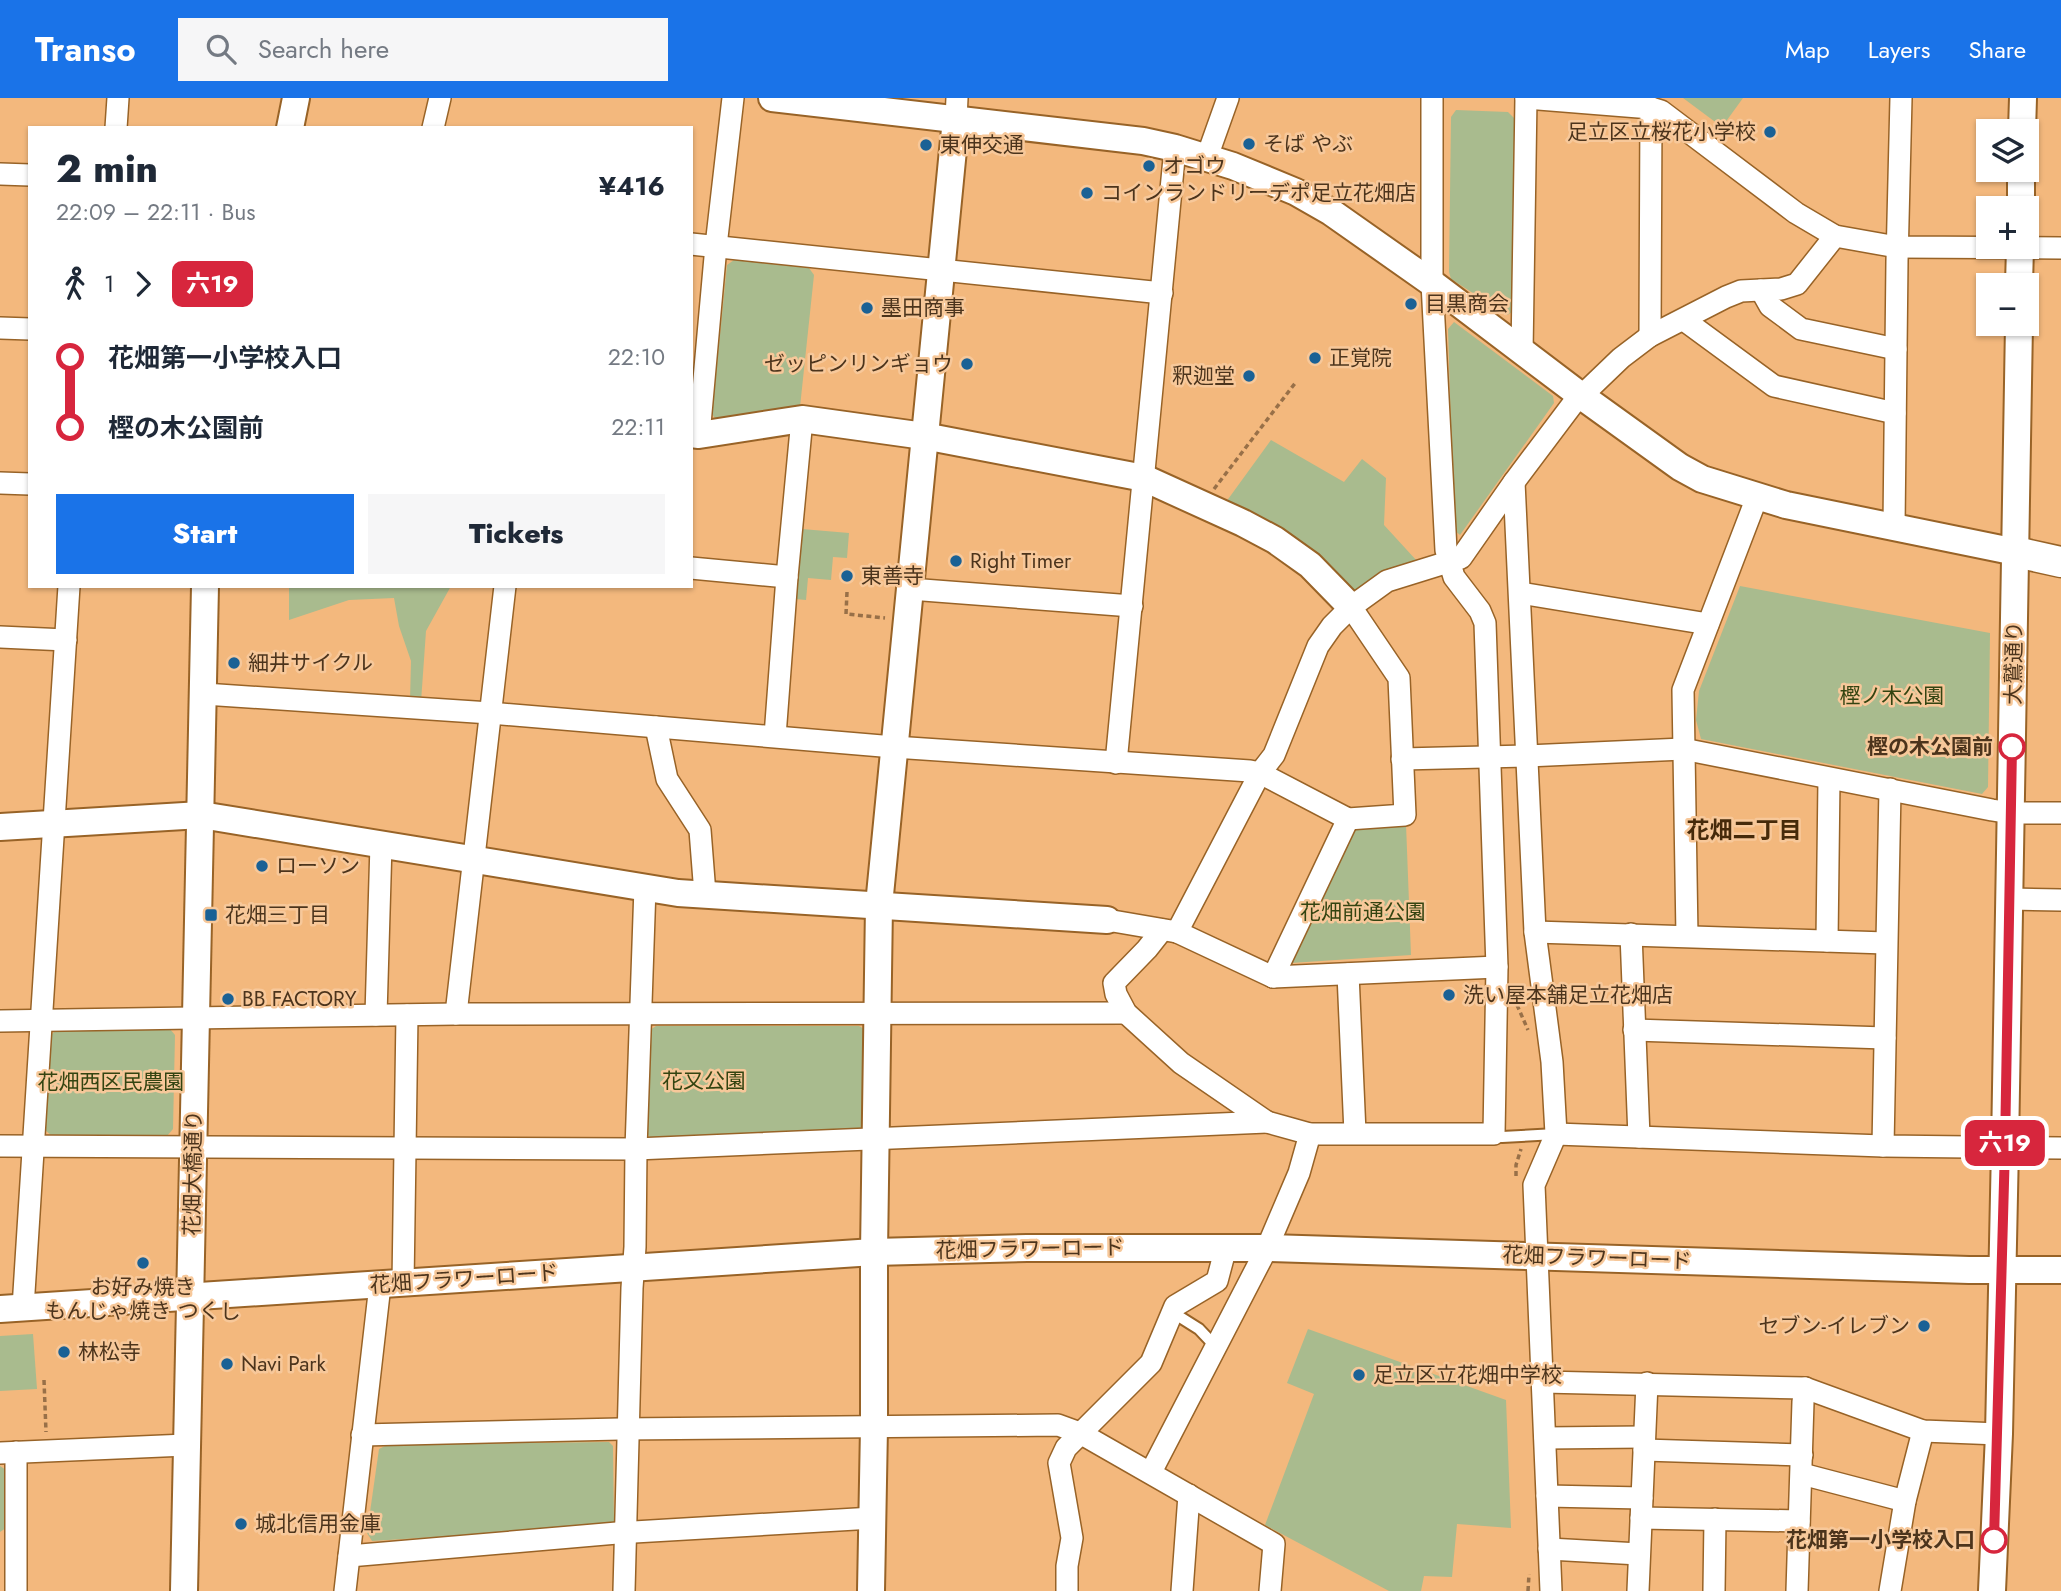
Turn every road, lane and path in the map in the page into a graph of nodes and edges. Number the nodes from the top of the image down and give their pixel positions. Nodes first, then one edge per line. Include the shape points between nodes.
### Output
1 (118, 98) edge
2 (296, 98) edge
3 (440, 98) edge
4 (733, 98) edge
5 (772, 98) edge
6 (1228, 98) edge
7 (1432, 98) edge
8 (1526, 98) edge
9 (1901, 98) edge
10 (2023, 98) edge
11 (957, 108) edge
12 (1651, 108) junction
13 (2022, 119) edge
14 (116, 126) edge
15 (290, 126) edge
16 (433, 126) edge
17 (1175, 148) junction
18 (1207, 157) junction
19 (0, 174) edge
20 (28, 175) edge
21 (1835, 236) junction
22 (693, 244) edge
23 (716, 246) junction
24 (1897, 247) junction
25 (1976, 248) edge
26 (2039, 248) edge
27 (2061, 248) edge
28 (942, 270) junction
29 (1432, 283) junction
30 (1761, 290) junction
31 (1161, 293) junction
32 (1684, 320) junction
33 (0, 328) edge
34 (28, 330) edge
35 (2019, 336) edge
36 (1650, 337) junction
37 (1896, 349) junction
38 (1522, 352) junction
39 (1296, 383) dead end
40 (1580, 395) junction
41 (1895, 412) junction
42 (802, 419) junction
43 (695, 434) edge
44 (924, 436) junction
45 (1144, 478) junction
46 (1514, 482) junction
47 (0, 483) edge
48 (28, 484) edge
49 (1757, 497) junction
50 (1202, 504) junction
51 (1894, 526) junction
52 (2016, 552) junction
53 (1449, 562) junction
54 (2061, 562) edge
55 (693, 568) edge
56 (787, 577) junction
57 (69, 588) edge
58 (205, 588) edge
59 (505, 588) edge
60 (910, 589) junction
61 (847, 592) dead end
62 (1520, 593) junction
63 (1132, 606) junction
64 (1351, 607) junction
65 (889, 618) dead end
66 (1708, 624) junction
67 (0, 637) edge
68 (66, 640) junction
69 (204, 694) junction
70 (490, 713) junction
71 (656, 727) junction
72 (775, 736) junction
73 (894, 747) junction
74 (1684, 749) junction
75 (1527, 756) junction
76 (1489, 757) junction
77 (1402, 759) junction
78 (1116, 763) junction
79 (1259, 774) junction
80 (1829, 779) junction
81 (1890, 789) junction
82 (2011, 813) junction
83 (2061, 813) edge
84 (201, 815) junction
85 (1348, 819) junction
86 (53, 824) junction
87 (0, 827) edge
88 (381, 844) junction
89 (473, 859) junction
90 (645, 887) junction
91 (705, 894) junction
92 (2010, 899) junction
93 (2061, 900) edge
94 (879, 905) junction
95 (1107, 920) joint
96 (1169, 931) junction
97 (1535, 932) junction
98 (1630, 934) junction
99 (1687, 936) junction
100 (1827, 941) junction
101 (1886, 943) junction
102 (1497, 967) junction
103 (1349, 974) junction
104 (1273, 977) junction
105 (877, 1013) junction
106 (1126, 1013) junction
107 (456, 1014) junction
108 (376, 1015) junction
109 (407, 1015) junction
110 (640, 1015) junction
111 (196, 1017) junction
112 (41, 1020) junction
113 (0, 1021) edge
114 (1634, 1030) junction
115 (1885, 1038) junction
116 (1267, 1122) junction
117 (1310, 1133) junction
118 (1355, 1133) junction
119 (1494, 1134) junction
120 (1556, 1134) junction
121 (1639, 1137) junction
122 (876, 1139) junction
123 (33, 1145) junction
124 (0, 1146) edge
125 (194, 1146) junction
126 (1883, 1146) junction
127 (406, 1147) junction
128 (2005, 1147) junction
129 (2061, 1148) edge
130 (636, 1149) junction
131 (1226, 1247) junction
132 (1267, 1248) junction
133 (874, 1252) junction
134 (1538, 1256) junction
135 (634, 1268) junction
136 (2061, 1270) edge
137 (2002, 1271) junction
138 (392, 1284) junction
139 (190, 1296) junction
140 (11, 1308) edge
141 (1172, 1312) junction
142 (1216, 1347) junction
143 (44, 1380) dead end
144 (1543, 1382) junction
145 (1647, 1383) junction
146 (1805, 1388) junction
147 (874, 1427) junction
148 (628, 1429) junction
149 (1923, 1431) junction
150 (1080, 1433) junction
151 (1998, 1434) junction
152 (362, 1435) junction
153 (1545, 1438) junction
154 (1644, 1443) junction
155 (186, 1445) junction
156 (47, 1451) junction
157 (8, 1453) edge
158 (1802, 1465) junction
159 (1151, 1472) junction
160 (1189, 1495) junction
161 (1548, 1496) junction
162 (1905, 1501) junction
163 (1641, 1508) junction
164 (873, 1518) junction
165 (1715, 1519) junction
166 (1799, 1521) junction
167 (626, 1533) junction
168 (8, 1544) edge
169 (1549, 1549) junction
170 (1639, 1554) junction
171 (349, 1556) junction
172 (16, 1591) edge
173 (184, 1591) edge
174 (345, 1591) edge
175 (624, 1591) edge
176 (871, 1591) edge
177 (1067, 1591) edge
178 (1182, 1591) edge
179 (1270, 1591) edge
180 (1551, 1591) edge
181 (1638, 1591) edge
182 (1714, 1591) edge
183 (1797, 1591) edge
184 (1890, 1591) edge
185 (1992, 1591) edge

1 - 14 street
2 - 15 street
3 - 16 street
4 - 23 street
5 - 11 street
6 - 18 street
7 - 29 street
8 - 12 street
8 - 38 street
9 - 24 street
10 - 13 street
11 - 17 street
11 - 28 street
12 - 21 street
12 - 36 street
17 - 18 street
17 - 31 street
18 - 29 street via 1296,192
19 - 20 street
21 - 24 street
21 - 30 street via 1797,284
22 - 23 street
23 - 28 street
23 - 43 street
24 - 25 street
24 - 37 street
26 - 27 street
28 - 31 street
28 - 44 street
29 - 38 street
29 - 53 street
30 - 32 street via 1741,291
30 - 37 street via 1770,306 1801,329
31 - 45 street
32 - 36 street
32 - 41 street via 1774,386
33 - 34 street
35 - 52 street, 大鷲通り
36 - 40 street
37 - 41 street
38 - 40 street
39 - 50 path
40 - 46 street
40 - 49 street via 1680,467
41 - 51 street
42 - 43 street
42 - 44 street
42 - 56 street
44 - 45 street
44 - 60 street
45 - 50 street
45 - 63 street
46 - 53 street via 1461,558
46 - 62 street
47 - 48 street
49 - 51 street
49 - 66 street
50 - 64 street via 1292,552
51 - 52 street
52 - 54 main road
52 - 82 street, 大鷲通り
53 - 64 street via 1387,581
53 - 76 street via 1485,623
55 - 56 street
56 - 72 street
57 - 68 street
58 - 69 street, 花畑大橋通り
59 - 70 street
60 - 63 street
60 - 73 street
61 - 65 path via 846,614
62 - 66 street
62 - 75 street
63 - 78 street
64 - 77 street via 1399,678
64 - 79 street via 1318,646 1273,755
66 - 74 street via 1684,690
67 - 68 street
68 - 86 street
69 - 70 street
69 - 84 street, 花畑大橋通り
70 - 71 street
70 - 89 street
71 - 72 street
71 - 91 street via 667,779 700,830
72 - 73 street
73 - 78 street
73 - 94 street
74 - 75 street
74 - 80 street
74 - 99 street
75 - 76 street
75 - 97 street
76 - 77 street
76 - 102 street
77 - 85 street via 1405,815
78 - 79 street
79 - 85 street
79 - 96 street
80 - 81 street
80 - 100 street
81 - 82 street
81 - 101 street
82 - 83 street
82 - 92 street, 大鷲通り
84 - 86 street
84 - 88 street
84 - 111 street, 花畑大橋通り
85 - 104 street
86 - 87 street
86 - 112 street
88 - 89 street
88 - 108 street
89 - 90 street
89 - 107 street
90 - 91 street
90 - 110 street
91 - 94 street
92 - 93 street
92 - 128 street, 大鷲通り
94 - 95 street
94 - 105 street
95 - 96 street
96 - 104 street
96 - 106 street via 1115,983
97 - 98 street
97 - 120 street
98 - 99 street
98 - 114 street
99 - 100 street
100 - 101 street
101 - 115 street
102 - 103 street
102 - 119 street
103 - 104 street
103 - 118 street
105 - 106 street
105 - 110 street
105 - 122 street
106 - 116 street via 1181,1063
107 - 109 street
107 - 110 street
108 - 109 street
108 - 111 street
109 - 127 street
110 - 130 street
111 - 112 street
111 - 125 street, 花畑大橋通り
112 - 113 street
112 - 123 street
114 - 115 street
114 - 121 street
115 - 126 street
116 - 117 street
116 - 122 street
117 - 118 street
117 - 132 street via 1299,1173
118 - 119 street
119 - 120 lane
120 - 121 street
120 - 134 street via 1534,1185
121 - 126 street
122 - 130 street
122 - 133 street
123 - 124 street
123 - 125 street
123 - 140 street
125 - 127 street
125 - 139 street, 花畑大橋通り
126 - 128 street
127 - 130 street
127 - 138 street
128 - 129 street
128 - 137 street, 大鷲通り
130 - 135 street
131 - 132 street, 花畑フラワーロード
131 - 133 street, 花畑フラワーロード
131 - 141 street via 1217,1281
132 - 134 street, 花畑フラワーロード
132 - 142 street
133 - 135 street, 花畑フラワーロード
133 - 147 street
134 - 137 street, 花畑フラワーロード
134 - 144 street
135 - 138 street, 花畑フラワーロード
135 - 148 street
136 - 137 street, 花畑フラワーロード
137 - 151 street, 大鷲通り
138 - 139 street, 花畑フラワーロード
138 - 152 street
139 - 140 street, 花畑フラワーロード
139 - 155 street, 花畑大橋通り
141 - 142 lane via 1199,1329
141 - 150 street via 1151,1363
142 - 159 street
143 - 156 path
144 - 145 street
144 - 153 street
145 - 146 street
145 - 154 street
146 - 149 street
146 - 158 street
147 - 148 street
147 - 150 street via 1058,1425
147 - 164 street
148 - 152 street
148 - 167 street
149 - 151 street
149 - 162 street
150 - 159 street
150 - 177 street via 1059,1464 1072,1538
151 - 185 street, 大鷲通り
152 - 171 street
153 - 154 street
153 - 161 street
154 - 158 street
154 - 163 street
155 - 156 street
155 - 173 street, 花畑大橋通り
156 - 157 street
157 - 168 street
158 - 162 street
158 - 166 street
159 - 160 street
160 - 178 street
160 - 179 street via 1273,1544
161 - 163 street
161 - 169 street
162 - 184 street
163 - 165 street
163 - 170 street
164 - 167 street
164 - 176 street
165 - 166 street
165 - 182 street
166 - 183 street
167 - 171 street
167 - 175 street
168 - 172 street
169 - 170 street
169 - 180 street
170 - 181 street
171 - 174 street

